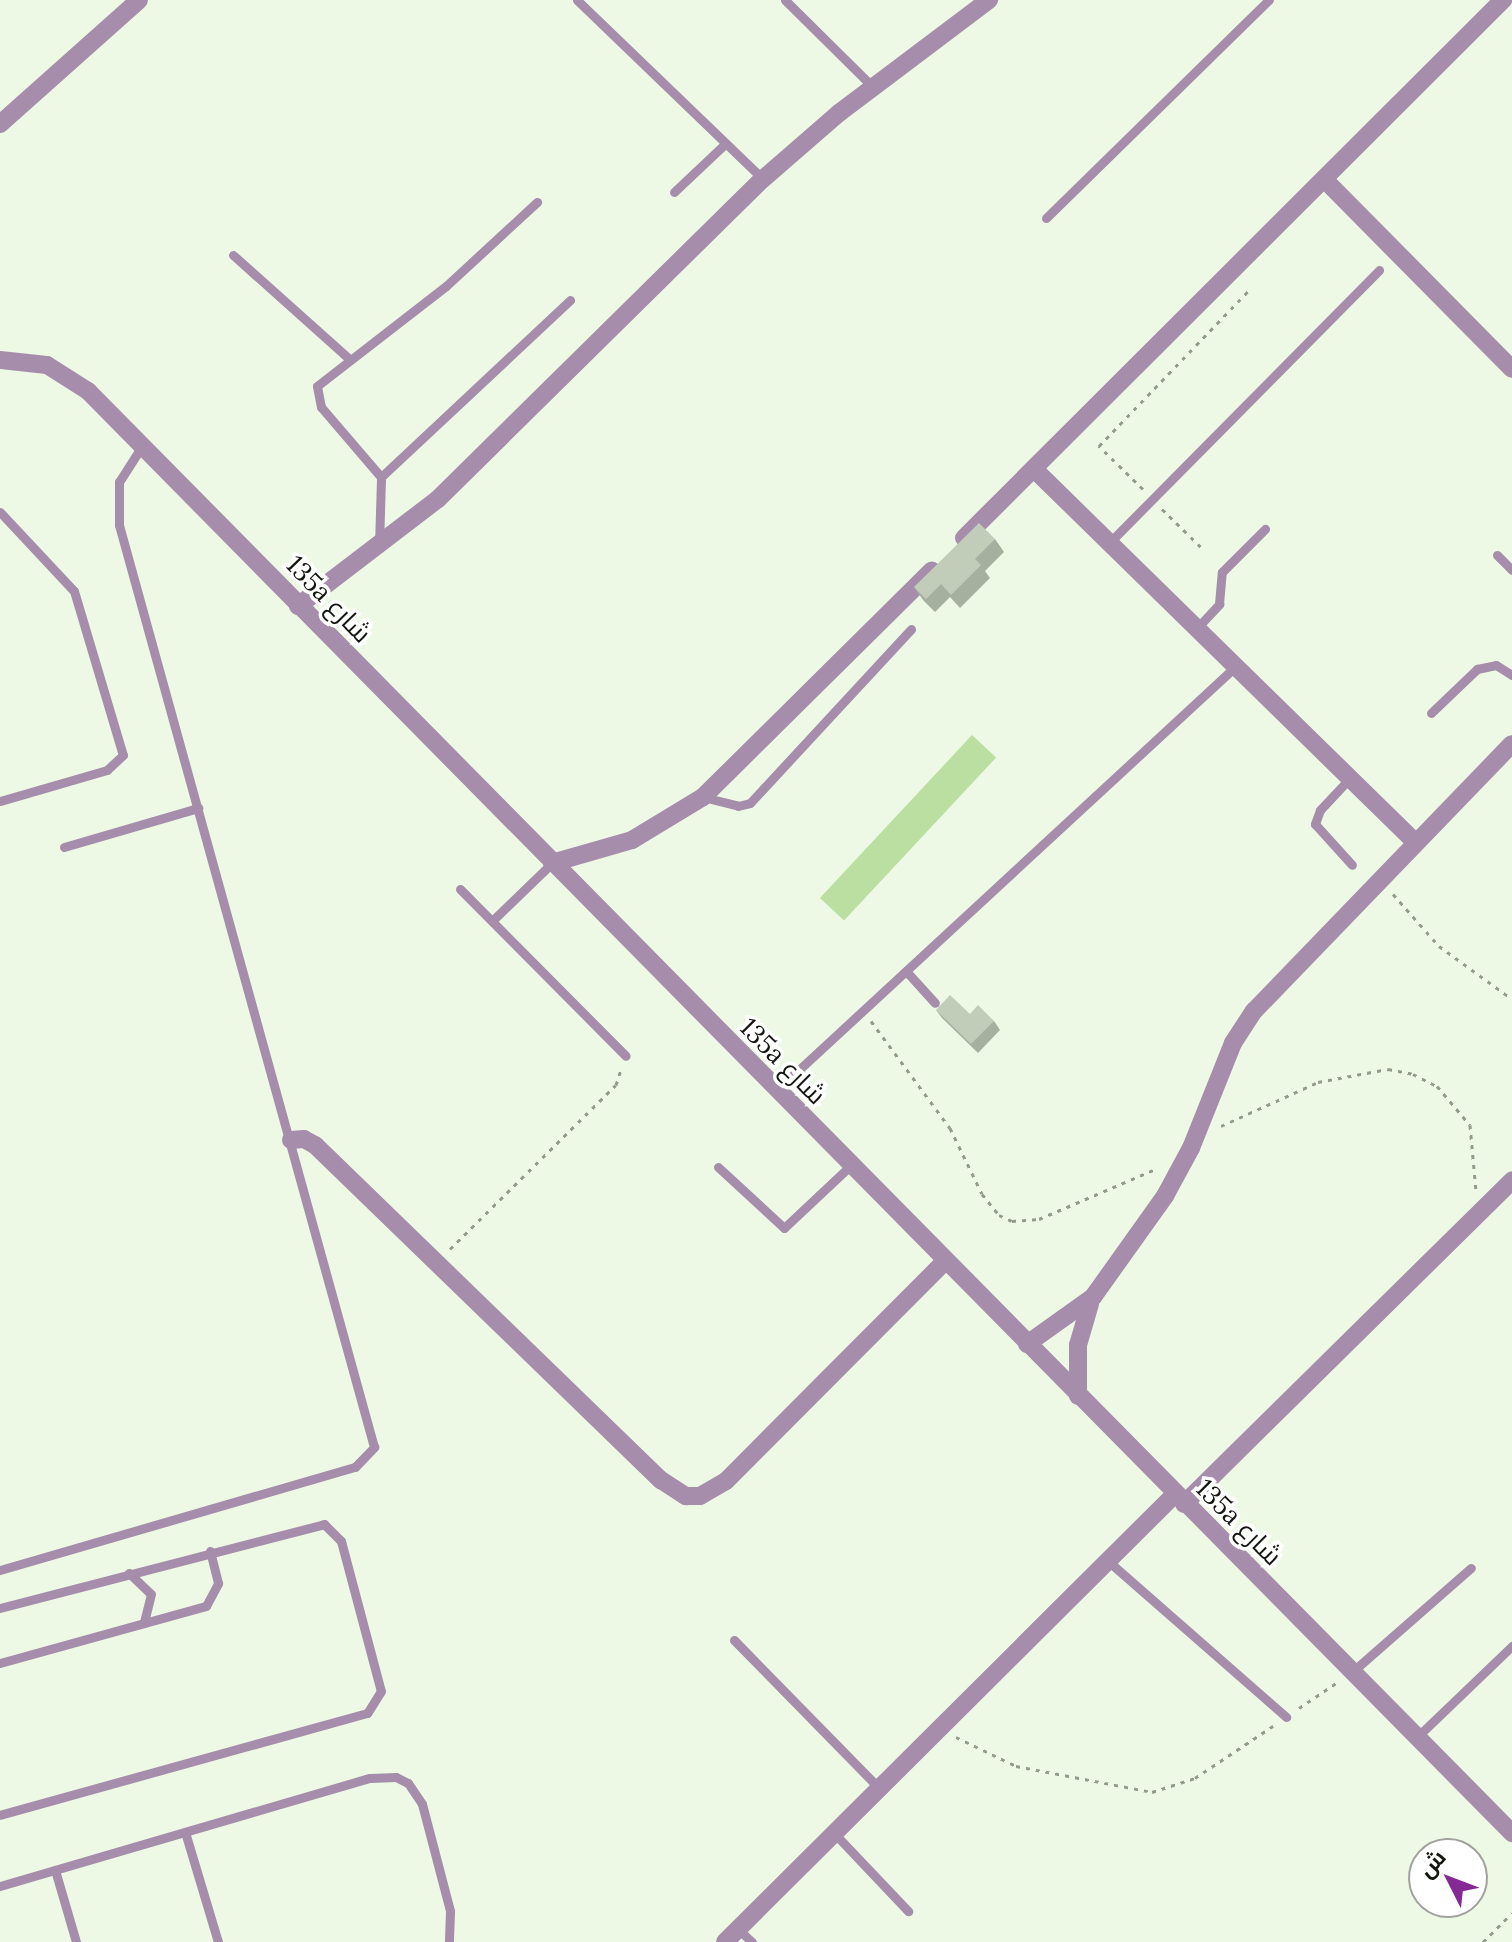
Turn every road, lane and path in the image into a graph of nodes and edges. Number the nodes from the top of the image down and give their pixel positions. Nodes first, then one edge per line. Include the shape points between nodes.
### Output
1 (139, 0) edge
2 (577, 0) edge
3 (785, 0) edge
4 (989, 0) edge
5 (1269, 0) edge
6 (1503, 0) edge
7 (873, 87) junction
8 (0, 124) edge
9 (726, 143) junction
10 (763, 179) junction
11 (1324, 179) junction
12 (674, 192) dead end
13 (537, 202) dead end
14 (1046, 218) dead end
15 (233, 255) dead end
16 (1379, 270) dead end
17 (1250, 289) dead end
18 (570, 300) dead end
19 (348, 358) junction
20 (0, 360) edge
21 (1512, 369) edge
22 (142, 446) junction
23 (1034, 469) junction
24 (381, 477) junction
25 (1153, 499) junction
26 (0, 512) edge
27 (1265, 529) dead end
28 (1109, 543) junction
29 (380, 547) junction
30 (1202, 548) dead end
31 (1497, 555) dead end
32 (1512, 570) edge
33 (298, 606) junction
34 (1197, 628) junction
35 (911, 629) dead end
36 (1236, 666) junction
37 (1512, 675) edge
38 (1431, 713) dead end
39 (1512, 744) edge
40 (1350, 778) junction
41 (703, 797) junction
42 (0, 801) edge
43 (198, 808) junction
44 (1414, 841) junction
45 (64, 847) dead end
46 (552, 863) junction
47 (1352, 865) dead end
48 (1381, 876) junction
49 (460, 889) dead end
50 (492, 921) junction
51 (906, 971) junction
52 (1512, 999) edge
53 (935, 1003) dead end
54 (626, 1056) joint
55 (776, 1090) junction
56 (291, 1140) junction
57 (851, 1165) junction
58 (718, 1167) dead end
59 (1512, 1180) edge
60 (945, 1261) junction
61 (436, 1262) junction
62 (1093, 1297) junction
63 (1027, 1344) junction
64 (1078, 1396) junction
65 (1180, 1499) junction
66 (210, 1551) junction
67 (1108, 1561) junction
68 (1471, 1568) dead end
69 (0, 1570) edge
70 (129, 1573) junction
71 (0, 1608) edge
72 (144, 1623) junction
73 (734, 1640) dead end
74 (1512, 1646) edge
75 (0, 1662) edge
76 (1352, 1672) junction
77 (1286, 1717) junction
78 (941, 1726) junction
79 (1417, 1737) junction
80 (879, 1788) junction
81 (0, 1815) edge
82 (185, 1832) junction
83 (834, 1833) junction
84 (1512, 1833) edge
85 (55, 1870) junction
86 (0, 1886) edge
87 (908, 1911) dead end
88 (1512, 1913) edge
89 (738, 1938) edge
90 (76, 1942) edge
91 (218, 1942) edge
92 (449, 1942) edge
93 (1483, 1942) edge

1 - 8 street
2 - 9 lane
3 - 7 lane
4 - 7 street
5 - 14 lane
6 - 11 street
7 - 10 street
9 - 10 lane
9 - 12 lane
10 - 29 street via 481,459
11 - 21 street
11 - 23 street
13 - 19 lane via 446,286
15 - 19 lane
16 - 25 lane
17 - 25 path via 1099,446
18 - 24 lane
19 - 24 lane via 321,379 317,401
20 - 22 street, 135a شارع via 36,363 67,374
22 - 33 street, 135a شارع
22 - 43 lane via 119,482 119,525
23 - 28 street
23 - 41 street
24 - 29 lane
25 - 28 lane
25 - 30 path
26 - 42 lane via 74,591 123,755 107,770
27 - 34 lane via 1222,572 1219,604
28 - 34 street
29 - 33 street
31 - 32 lane
33 - 46 street, 135a شارع
34 - 36 street
35 - 41 lane via 750,803 738,806
36 - 40 street
36 - 51 lane
37 - 38 lane via 1496,665 1477,669
39 - 44 street
40 - 44 street
40 - 47 lane via 1320,810 1315,824
41 - 46 street via 632,840
43 - 45 lane
43 - 56 lane
44 - 48 street
46 - 50 lane
46 - 55 street, 135a شارع
48 - 52 path via 1439,946
48 - 62 street via 1254,1011 1233,1043 1191,1148 1165,1196
49 - 50 lane
50 - 54 lane
51 - 53 lane
51 - 55 lane
54 - 61 path via 616,1085
55 - 57 street, 135a شارع
56 - 61 street via 315,1145
56 - 69 lane via 374,1438 371,1456 355,1467
57 - 58 lane via 784,1228
57 - 60 street, 135a شارع
59 - 65 street
60 - 61 street via 726,1481 700,1496 672,1490
60 - 63 street, 135a شارع
62 - 63 street
62 - 64 street via 1078,1345
63 - 64 street, 135a شارع
64 - 65 street, 135a شارع
65 - 67 street
65 - 76 street, 135a شارع
66 - 70 lane
66 - 72 lane via 218,1583 213,1600
66 - 81 lane via 316,1523 331,1528 341,1541 380,1683 374,1707
67 - 77 lane
67 - 78 street
68 - 76 lane
70 - 71 lane
70 - 72 lane via 151,1594
72 - 75 lane
73 - 80 lane
74 - 79 lane
76 - 77 path
76 - 79 street, 135a شارع
77 - 78 path via 1181,1786 1152,1792 1016,1766 977,1750
78 - 80 street
79 - 84 street, 135a شارع
80 - 83 street
82 - 85 lane
82 - 91 lane
82 - 92 lane via 370,1778 396,1777 408,1783 422,1804 450,1911
83 - 87 lane
83 - 89 street
85 - 86 lane
85 - 90 lane
88 - 93 path

